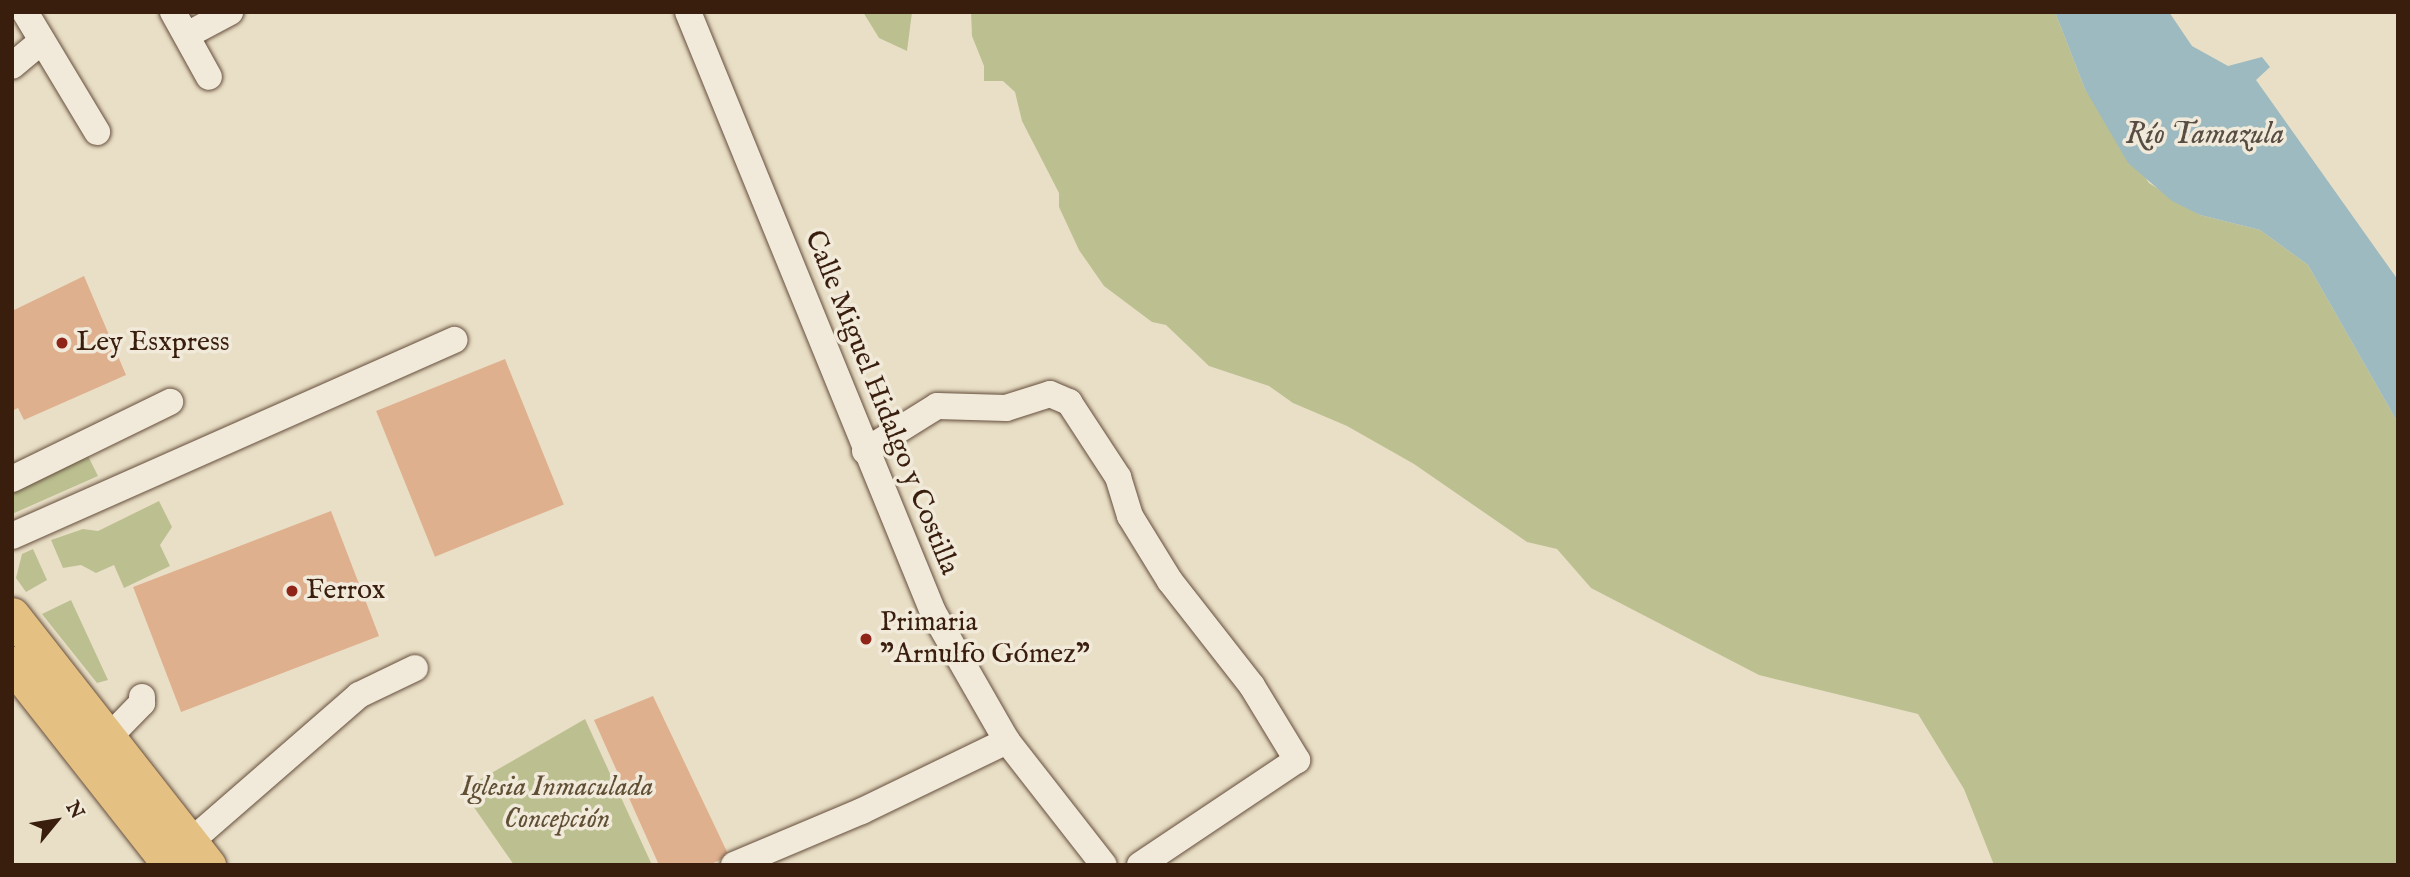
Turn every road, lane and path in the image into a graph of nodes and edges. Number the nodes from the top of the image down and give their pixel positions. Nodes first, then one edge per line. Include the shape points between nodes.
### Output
1 (25, 12) edge
2 (173, 12) edge
3 (230, 12) edge
4 (688, 12) edge
5 (187, 36) junction
6 (42, 41) junction
7 (12, 66) edge
8 (209, 77) dead end
9 (97, 132) dead end
10 (454, 340) dead end
11 (170, 402) dead end
12 (865, 451) junction
13 (12, 479) edge
14 (12, 536) edge
15 (13, 616) edge
16 (12, 664) edge
17 (415, 668) dead end
18 (142, 696) dead end
19 (108, 738) junction
20 (1007, 741) junction
21 (189, 857) edge
22 (734, 865) edge
23 (1104, 865) edge
24 (1140, 865) edge

1 - 6 street
2 - 5 street
3 - 5 street
4 - 12 street, Calle Miguel Hidalgo y Costilla
5 - 8 street
6 - 7 street
6 - 9 street
10 - 14 street
11 - 13 street
12 - 20 street, Calle Miguel Hidalgo y Costilla via 933,612
12 - 24 street via 937,406 1006,408 1050,394 1069,402 1118,477 1130,516 1170,581 1252,686 1297,760
15 - 19 main road
16 - 21 main road
17 - 21 street via 359,695
18 - 19 street via 139,707
19 - 21 main road
20 - 22 street via 862,811
20 - 23 street, Calle Miguel Hidalgo y Costilla

